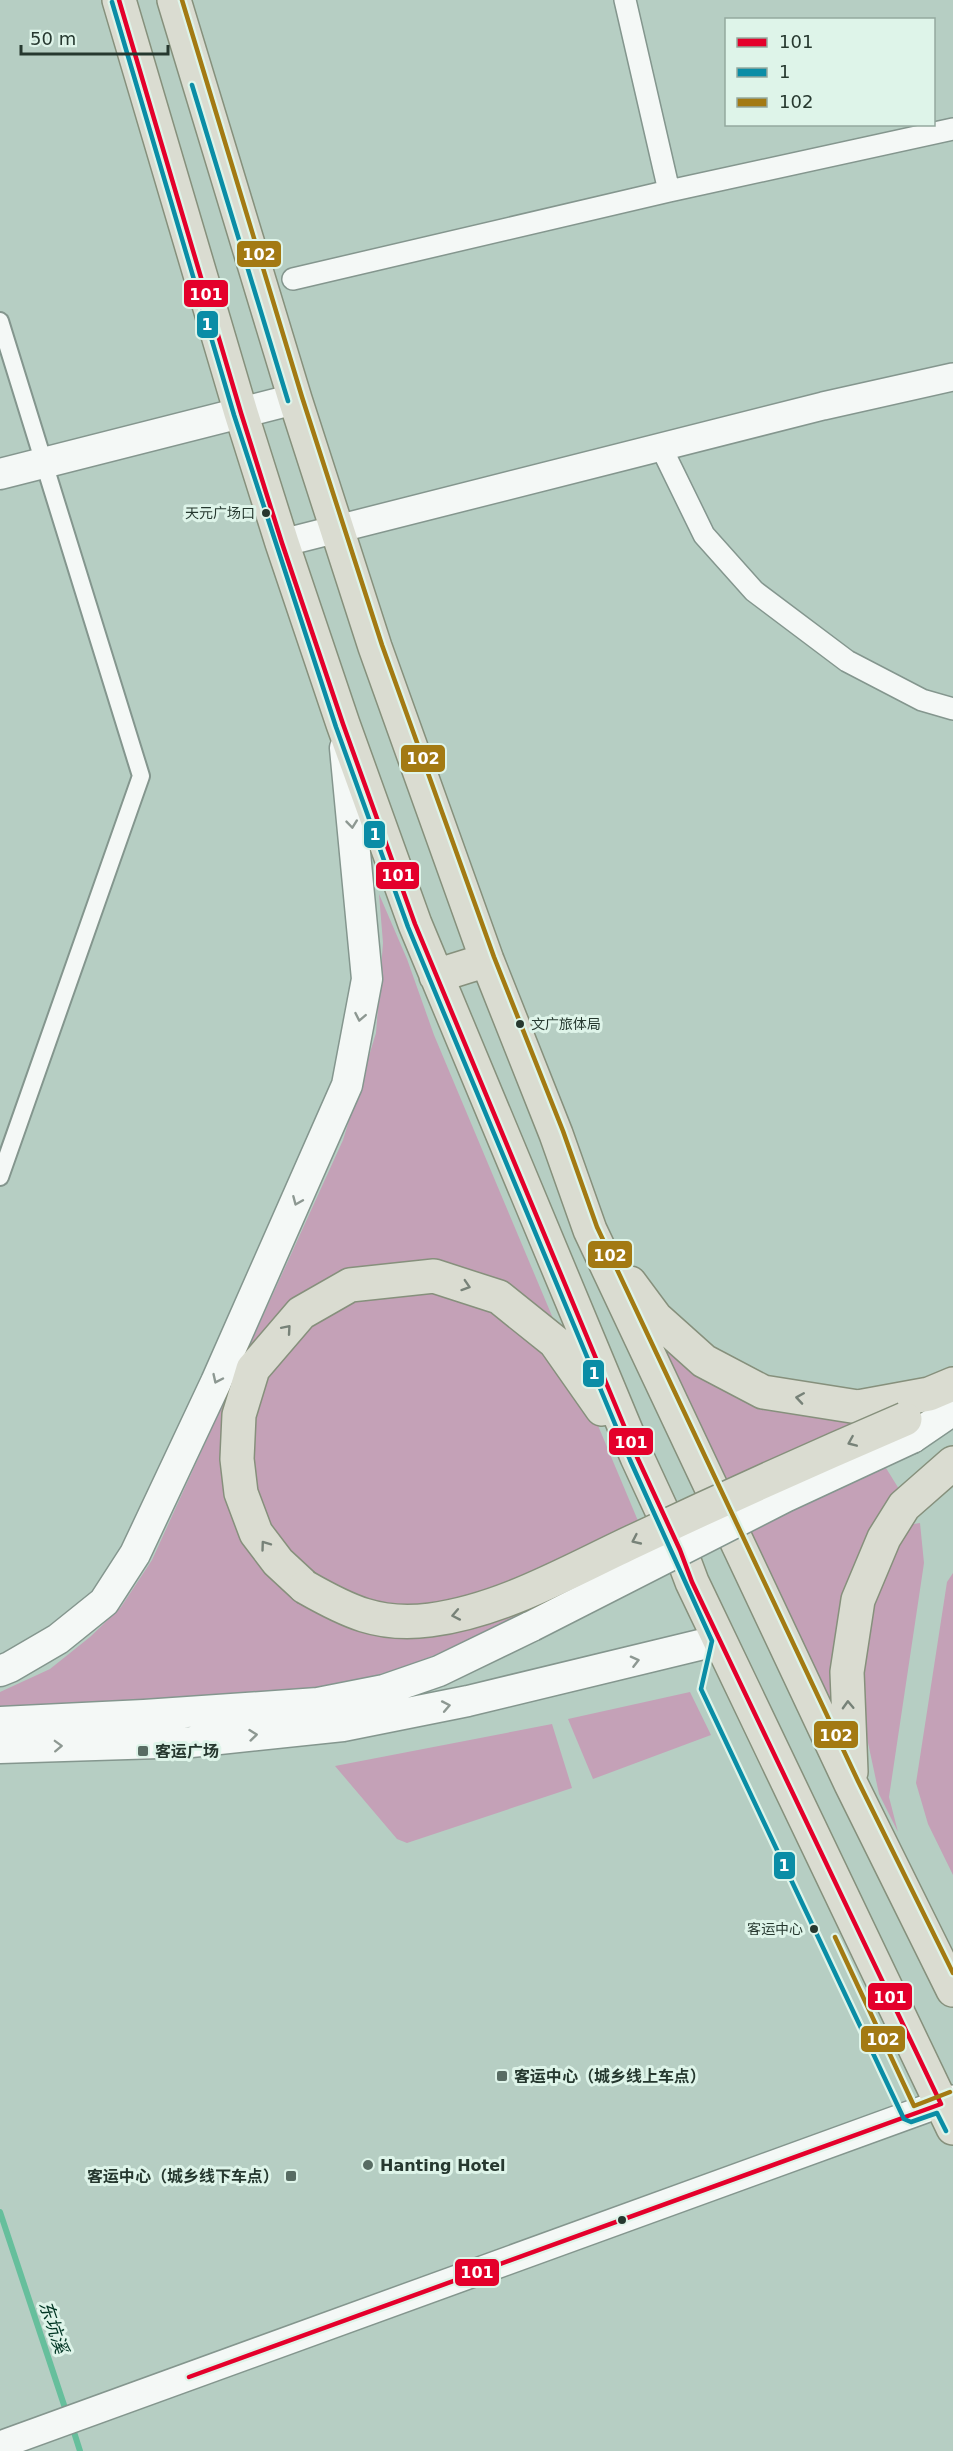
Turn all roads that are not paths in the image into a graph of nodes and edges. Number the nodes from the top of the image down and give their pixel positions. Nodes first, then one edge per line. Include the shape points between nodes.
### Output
1 (119, 0) edge
2 (174, 0) edge
3 (625, 0) edge
4 (953, 129) edge
5 (669, 191) junction
6 (293, 279) dead end
7 (0, 321) edge
8 (953, 377) edge
9 (295, 399) junction
10 (241, 414) junction
11 (662, 447) junction
12 (45, 462) junction
13 (0, 474) edge
14 (337, 528) junction
15 (282, 543) junction
16 (953, 709) edge
17 (343, 724) junction
18 (487, 960) junction
19 (436, 976) junction
20 (0, 1177) edge
21 (590, 1230) junction
22 (953, 1384) edge
23 (953, 1402) edge
24 (953, 1410) edge
25 (953, 1419) edge
26 (903, 1420) junction
27 (637, 1457) junction
28 (953, 1463) edge
29 (720, 1640) junction
30 (5, 1669) edge
31 (0, 1722) edge
32 (0, 1748) edge
33 (851, 1784) junction
34 (953, 1990) edge
35 (949, 2110) edge
36 (0, 2445) edge

1 - 10 main road
2 - 9 main road
3 - 5 street
4 - 5 street
5 - 6 street
7 - 12 street
8 - 11 street
9 - 10 main road
9 - 14 main road
10 - 12 main road
10 - 15 main road
11 - 14 street
11 - 16 street via 704,535 754,591 847,661 922,700
12 - 13 main road
12 - 20 street via 141,777
14 - 15 street
14 - 18 main road via 375,647
15 - 17 main road
17 - 19 main road
17 -> 30 main road via 367,979 347,1085 135,1554 104,1602 58,1640
18 - 19 main road
18 - 21 main road
19 - 27 main road
26 -> 21 main road via 858,1407 763,1392 704,1361 656,1318
21 - 33 main road
22 - 26 main road via 929,1394
23 - 26 main road
24 - 26 main road
25 - 26 main road
26 -> 27 main road, bridge via 474,1611 429,1620 385,1621 347,1610 305,1587 278,1562 256,1533 241,1493 237,1459 239,1415 253,1369 301,1312 350,1285 434,1276 499,1297 555,1342
26 - 31 main road, bridge via 785,1497 439,1671 384,1690 318,1703
27 - 29 main road
33 -> 28 main road via 847,1672 858,1600 884,1538 920,1492
32 -> 29 main road via 191,1742 343,1726 468,1701
29 - 35 main road
33 - 34 main road
35 - 36 street

